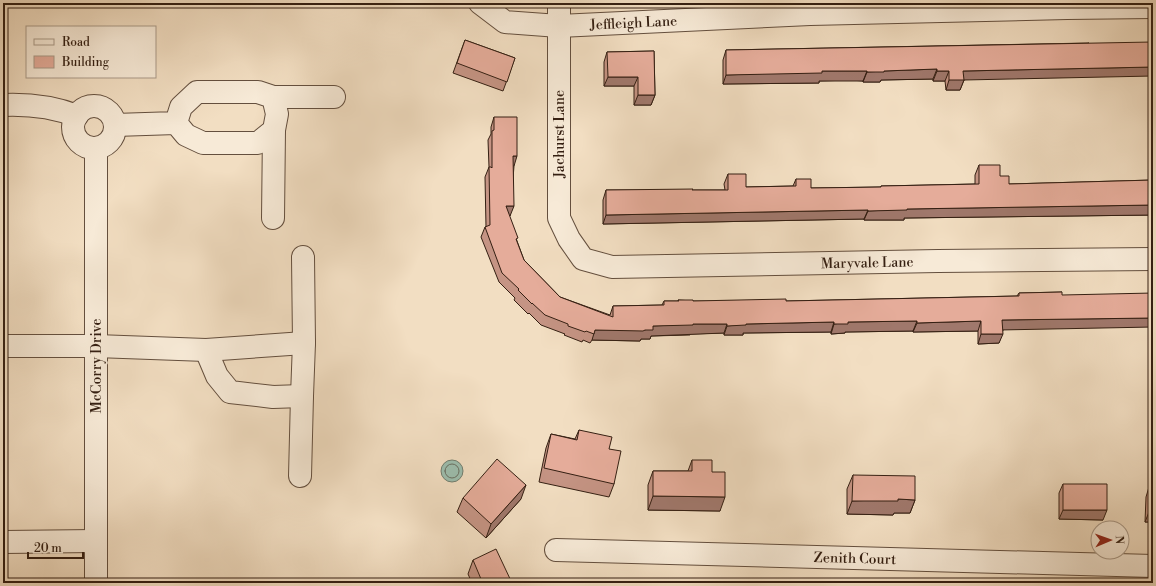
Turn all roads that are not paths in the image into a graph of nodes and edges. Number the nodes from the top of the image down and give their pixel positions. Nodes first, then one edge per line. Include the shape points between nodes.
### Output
1 (480, 3) edge
2 (559, 3) edge
3 (1067, 6) edge
4 (1153, 7) edge
5 (810, 9) edge
6 (559, 26) junction
7 (273, 98) junction
8 (334, 98) dead end
9 (3, 105) edge
10 (77, 116) junction
11 (176, 123) junction
12 (115, 125) junction
13 (274, 130) junction
14 (96, 148) junction
15 (273, 218) dead end
16 (303, 257) dead end
17 (583, 259) joint
18 (1153, 259) edge
19 (304, 343) junction
20 (3, 346) edge
21 (96, 346) junction
22 (206, 350) junction
23 (302, 396) junction
24 (300, 476) dead end
25 (96, 541) junction
26 (3, 542) edge
27 (556, 550) dead end
28 (1153, 566) edge
29 (96, 583) edge

1 - 6 street, Jeffleigh Lane via 505,22
2 - 6 street, Jachurst Lane
3 - 4 street, Jeffleigh Lane
3 - 5 street, Jeffleigh Lane
5 - 6 street, Jeffleigh Lane
6 - 17 street, Jachurst Lane via 559,218
7 - 8 street
7 - 11 street via 258,92 197,92 181,107
7 - 13 street via 277,114
9 - 10 street via 42,107 66,111
10 - 12 street via 90,106 98,106 110,113
10 - 14 street via 74,120 74,134 83,145
11 - 12 street
11 - 13 street via 186,135 203,143 258,143
12 - 14 street via 115,132 108,143
13 - 15 street
14 - 21 street, McCorry Drive
16 - 19 street
17 - 18 street, Maryvale Lane via 612,267
19 - 22 street
19 - 23 street
20 - 21 street
21 - 22 street
21 - 25 street, McCorry Drive
22 - 23 street via 217,376 230,392 273,397
23 - 24 street
25 - 26 street
25 - 29 street, McCorry Drive
27 - 28 street, Zenith Court

